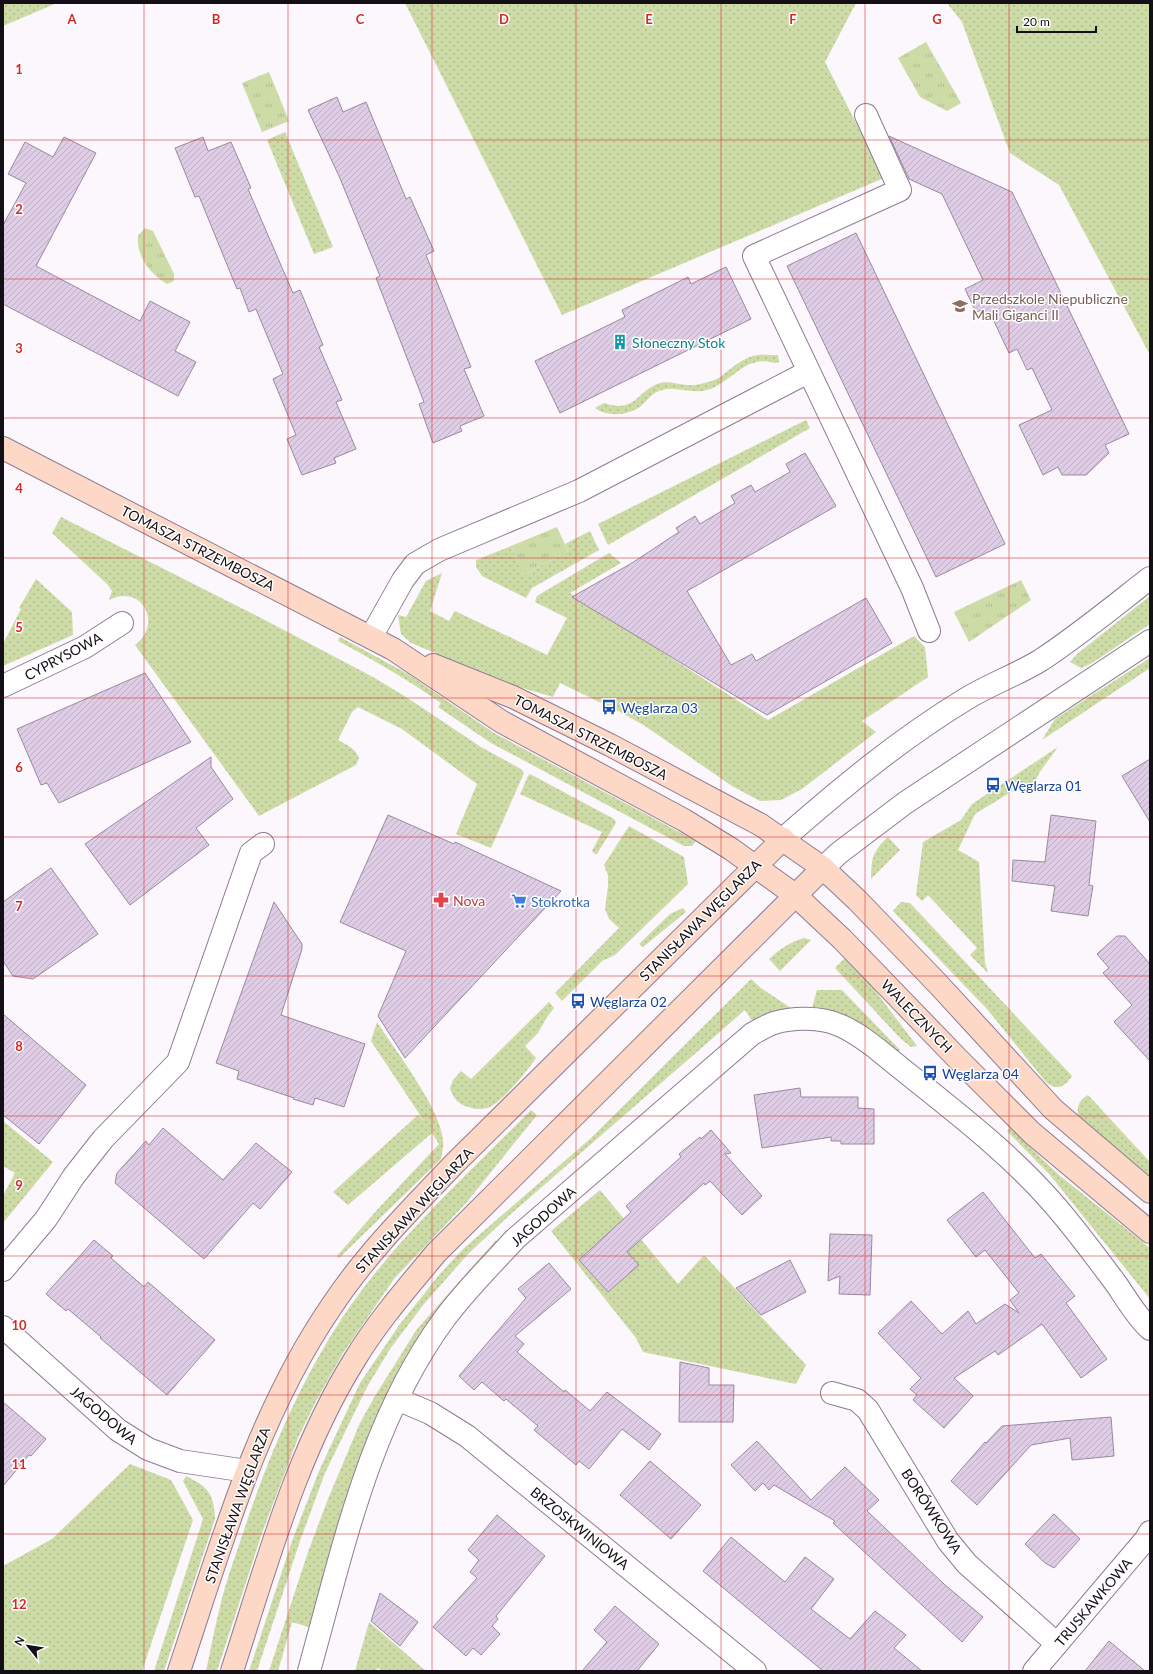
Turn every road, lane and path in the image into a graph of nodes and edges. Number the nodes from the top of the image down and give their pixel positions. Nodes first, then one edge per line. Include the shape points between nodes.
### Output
1 (866, 115) dead end
2 (808, 372) junction
3 (3, 448) edge
4 (1150, 578) edge
5 (122, 623) dead end
6 (929, 631) dead end
7 (371, 637) junction
8 (1150, 641) edge
9 (393, 649) junction
10 (3, 686) edge
11 (783, 839) junction
12 (263, 844) dead end
13 (754, 866) junction
14 (822, 868) junction
15 (795, 895) junction
16 (1150, 1192) edge
17 (1150, 1232) edge
18 (3, 1270) edge
19 (3, 1327) edge
20 (1150, 1329) edge
21 (832, 1393) dead end
22 (397, 1399) junction
23 (247, 1471) junction
24 (1150, 1532) edge
25 (1057, 1644) junction
26 (180, 1671) edge
27 (232, 1671) edge
28 (309, 1671) edge
29 (755, 1671) edge
30 (1034, 1671) edge

1 - 2 street via 900,190 754,256
2 - 6 street via 912,588
2 - 7 street via 579,491 438,550 415,564 403,580
3 - 7 street, TOMASZA STRZEMBOSZA
4 - 11 street via 1040,660 966,699 919,730 833,796
5 - 10 street, CYPRYSOWA via 85,647
7 - 9 street, TOMASZA STRZEMBOSZA
8 - 14 street via 905,803
9 - 11 street, TOMASZA STRZEMBOSZA via 554,716
9 - 13 street, TOMASZA STRZEMBOSZA via 502,722 704,831
11 - 13 street, STANISŁAWA WĘGLARZA
11 - 14 street
12 - 18 street via 251,853 178,1062 103,1139 74,1176 46,1219
13 - 15 street, WALECZNYCH
13 - 23 street, STANISŁAWA WĘGLARZA via 455,1163 367,1259 331,1306 302,1353 278,1398
14 - 15 street
14 - 16 street via 857,900 938,984 1053,1109
15 - 17 street, WALECZNYCH via 842,939 1032,1133
15 - 27 street via 436,1253 381,1321 354,1360 308,1452 282,1520
19 - 23 street, JAGODOWA via 118,1430 148,1449 180,1460
20 - 22 street, JAGODOWA via 1052,1202 1008,1157 882,1052 854,1033 838,1024 805,1019 791,1020 774,1023 752,1034 515,1239 445,1318
21 - 25 street, BORÓWKOWA via 857,1400 868,1410 948,1541 967,1564
22 - 28 street, JAGODOWA via 378,1439 360,1490
22 - 29 street, BRZOSKWINIOWA via 430,1413 467,1436
23 - 26 street, STANISŁAWA WĘGLARZA
24 - 25 street, TRUSKAWKOWA
25 - 30 street, TRUSKAWKOWA

